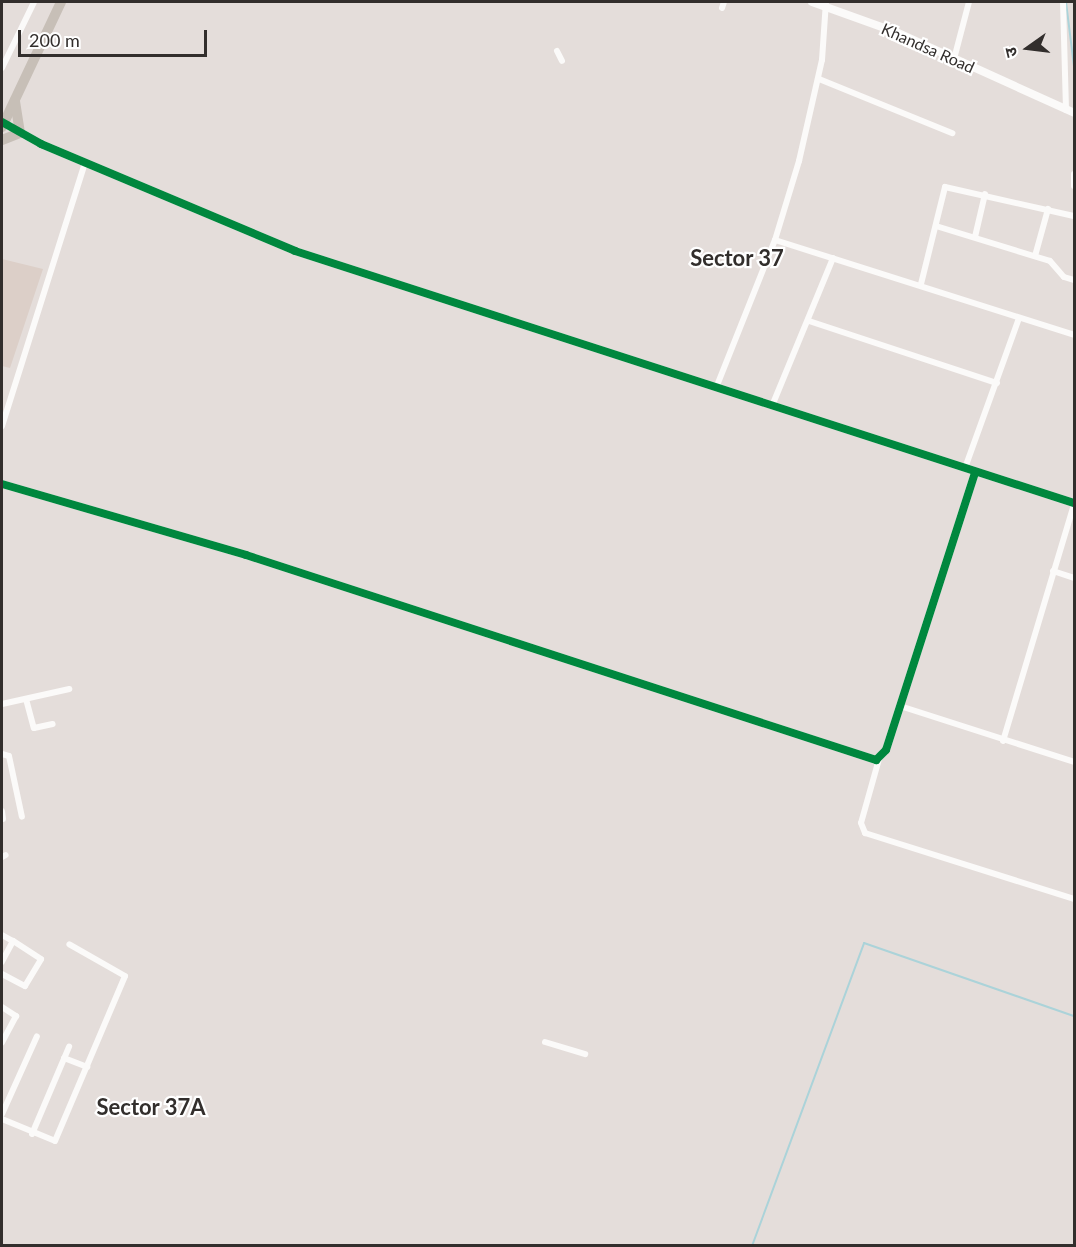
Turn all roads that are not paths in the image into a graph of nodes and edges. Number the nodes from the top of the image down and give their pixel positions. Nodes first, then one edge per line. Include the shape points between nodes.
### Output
1 (34, 2) edge
2 (53, 2) edge
3 (61, 2) edge
4 (812, 2) edge
5 (969, 2) edge
6 (1064, 2) edge
7 (826, 4) edge
8 (557, 51) dead end
9 (954, 59) junction
10 (562, 61) dead end
11 (2, 69) edge
12 (819, 79) junction
13 (16, 97) junction
14 (1070, 112) edge
15 (2, 121) edge
16 (20, 133) junction
17 (952, 133) dead end
18 (2, 140) edge
19 (85, 163) junction
20 (1074, 174) edge
21 (1074, 186) edge
22 (985, 194) junction
23 (1048, 209) junction
24 (1074, 216) edge
25 (936, 226) junction
26 (975, 237) junction
27 (774, 240) junction
28 (1035, 256) junction
29 (833, 258) junction
30 (1074, 280) edge
31 (921, 284) junction
32 (1019, 318) junction
33 (808, 321) junction
34 (1074, 335) edge
35 (997, 382) junction
36 (716, 388) junction
37 (772, 406) junction
38 (2, 426) edge
39 (965, 468) junction
40 (975, 472) junction
41 (2, 484) edge
42 (1074, 503) edge
43 (1053, 571) junction
44 (1074, 578) edge
45 (69, 689) dead end
46 (26, 699) junction
47 (2, 704) edge
48 (900, 706) junction
49 (53, 724) dead end
50 (1003, 741) junction
51 (2, 754) edge
52 (879, 759) junction
53 (1074, 762) edge
54 (2, 811) edge
55 (22, 817) dead end
56 (3, 819) dead end
57 (1074, 899) edge
58 (2, 935) edge
59 (13, 941) junction
60 (69, 944) dead end
61 (2, 962) edge
62 (2, 974) edge
63 (2, 1007) edge
64 (38, 1036) dead end
65 (2, 1042) edge
66 (544, 1042) dead end
67 (69, 1047) dead end
68 (585, 1054) dead end
69 (64, 1058) junction
70 (87, 1067) junction
71 (2, 1114) edge
72 (2, 1119) edge
73 (32, 1134) junction

1 - 11 street
2 - 15 highway
3 - 13 highway
4 - 7 street, Khandsa Road
5 - 9 street
6 - 14 street
7 - 9 street, Khandsa Road
7 - 12 street
8 - 10 street
9 - 14 street, Khandsa Road
12 - 17 street
12 - 27 street
13 - 15 highway
13 - 16 highway
15 - 16 street
16 - 18 highway
16 - 19 street
19 - 36 street via 295,250
19 - 38 street
20 - 21 street
22 - 23 street
22 - 25 street via 945,187
22 - 26 street
23 - 24 street
23 - 28 street
25 - 26 street
25 - 31 street
26 - 28 street
27 - 29 street
27 - 36 street
28 - 30 street via 1055,263 1062,276
29 - 31 street
29 - 33 street
31 - 32 street
32 - 34 street
32 - 35 street
33 - 35 street
33 - 37 street
35 - 39 street
36 - 37 street
37 - 39 street
39 - 40 street
40 - 42 street
40 - 48 street
41 - 52 street via 246,555
42 - 43 street
43 - 44 street
43 - 50 street
45 - 46 street
46 - 47 street
46 - 49 street via 34,728
48 - 50 street
48 - 52 street
50 - 53 street
51 - 55 street via 9,756
52 - 57 street via 861,823 865,833
54 - 56 street
58 - 59 street
59 - 61 street
59 - 62 street via 41,959 25,986
60 - 70 street via 125,973
63 - 65 street via 16,1016
64 - 71 street
66 - 68 street
67 - 69 street
69 - 70 street
69 - 73 street
70 - 73 street via 55,1141
72 - 73 street

